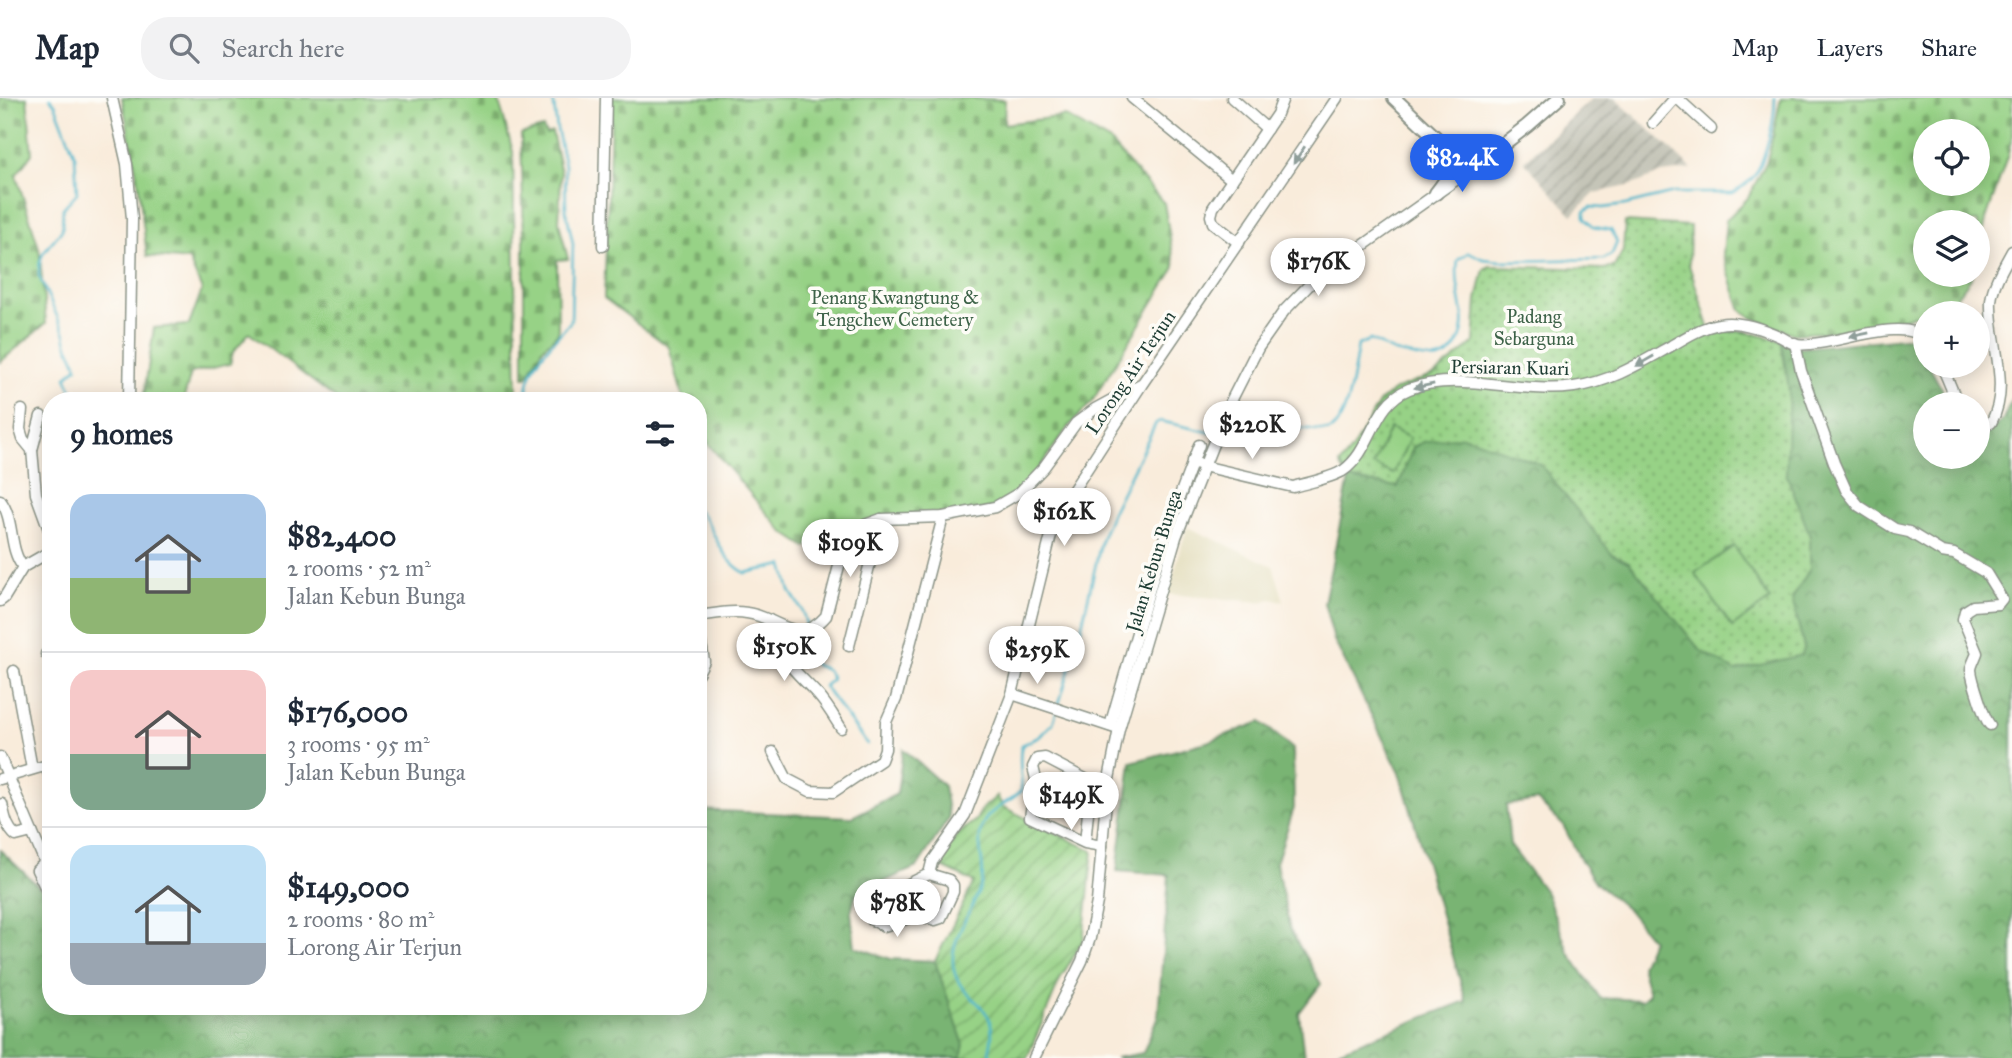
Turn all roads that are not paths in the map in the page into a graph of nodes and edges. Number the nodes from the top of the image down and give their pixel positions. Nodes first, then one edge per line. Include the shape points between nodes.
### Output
1 (112, 98) edge
2 (606, 98) edge
3 (1132, 98) edge
4 (1232, 98) edge
5 (1283, 98) edge
6 (1337, 98) edge
7 (1394, 98) edge
8 (1406, 98) edge
9 (1559, 98) edge
10 (1676, 98) edge
11 (1653, 123) dead end
12 (1267, 129) junction
13 (1712, 129) dead end
14 (1441, 143) junction
15 (1456, 145) junction
16 (1498, 149) junction
17 (1473, 167) junction
18 (1232, 180) junction
19 (1436, 194) junction
20 (1239, 243) junction
21 (603, 246) dead end
22 (2012, 251) edge
23 (1913, 331) edge
24 (1795, 344) junction
25 (1142, 384) junction
26 (129, 392) edge
27 (22, 410) dead end
28 (41, 416) dead end
29 (1990, 423) edge
30 (1199, 444) dead end
31 (32, 450) junction
32 (1192, 461) junction
33 (1203, 466) junction
34 (0, 500) edge
35 (42, 511) edge
36 (943, 517) junction
37 (881, 519) junction
38 (42, 556) edge
39 (23, 567) junction
40 (0, 601) edge
41 (707, 614) edge
42 (769, 621) junction
43 (849, 646) dead end
44 (14, 671) dead end
45 (1012, 694) junction
46 (1990, 724) dead end
47 (841, 728) dead end
48 (1114, 728) junction
49 (773, 752) dead end
50 (0, 757) edge
51 (42, 767) edge
52 (32, 769) junction
53 (5, 777) edge
54 (2, 804) dead end
55 (32, 832) junction
56 (1085, 843) junction
57 (1102, 846) junction
58 (42, 855) edge
59 (42, 866) edge
60 (929, 874) junction
61 (42, 882) edge
62 (1034, 1058) edge

1 - 26 street via 127,164 132,219
2 - 21 street
3 - 18 street
4 - 12 street
5 - 12 street
6 -> 20 street, Lorong Air Terjun
7 - 14 main road
8 - 15 main road
9 - 16 main road
10 - 11 street
10 - 13 street
12 - 18 street
14 - 17 main road
14 - 19 main road via 1451,168
15 - 16 main road via 1474,151
15 - 17 main road
16 - 17 main road
17 - 19 street, Jalan Kebun Bunga
18 - 20 street via 1211,216 1217,229
19 - 33 street, Jalan Kebun Bunga via 1342,259 1284,311 1258,348
20 - 25 street, Lorong Air Terjun
22 - 29 street via 1991,298 2000,376 1999,404
23 -> 24 street, Persiaran Kuari via 1871,332
24 -> 33 street, Persiaran Kuari via 1738,323 1719,324 1595,383 1553,389 1429,383 1389,402 1344,470 1293,487
24 - 46 street via 1846,491 1859,506 1895,529 1986,573 2000,593 1998,604 1973,606 1965,611 1964,619 1977,653 1973,677 1984,719
25 - 36 street via 1076,423 1020,493 995,507
25 - 45 street, Lorong Air Terjun via 1059,512
27 - 31 street via 20,429
28 - 31 street
30 - 32 street
31 - 35 street
32 - 33 street, Persiaran Kuari
32 - 48 street via 1166,532
33 - 48 street, Jalan Kebun Bunga
34 - 39 street
36 - 37 street
36 - 49 street via 886,722 881,760 833,792 810,791 787,779
37 - 42 street via 848,531 827,616 818,625 787,629
37 - 43 street
38 - 39 street
39 - 40 street
41 - 42 street via 749,613
42 - 47 street via 778,650
44 - 52 street
45 - 48 street
45 - 60 street, Lorong Air Terjun via 965,815 932,862
48 - 57 street, Jalan Kebun Bunga
50 - 53 street
51 - 52 street
52 - 53 street
53 - 55 street
54 - 55 street via 11,832 16,836
55 - 58 street
56 - 56 street via 1092,783 1045,758 1037,759 1031,819
56 - 57 street
57 - 62 street, Jalan Kebun Bunga via 1090,938
59 - 61 street via 37,870
60 - 60 street via 873,901 867,911 872,920 884,926 918,915 941,918 953,885

